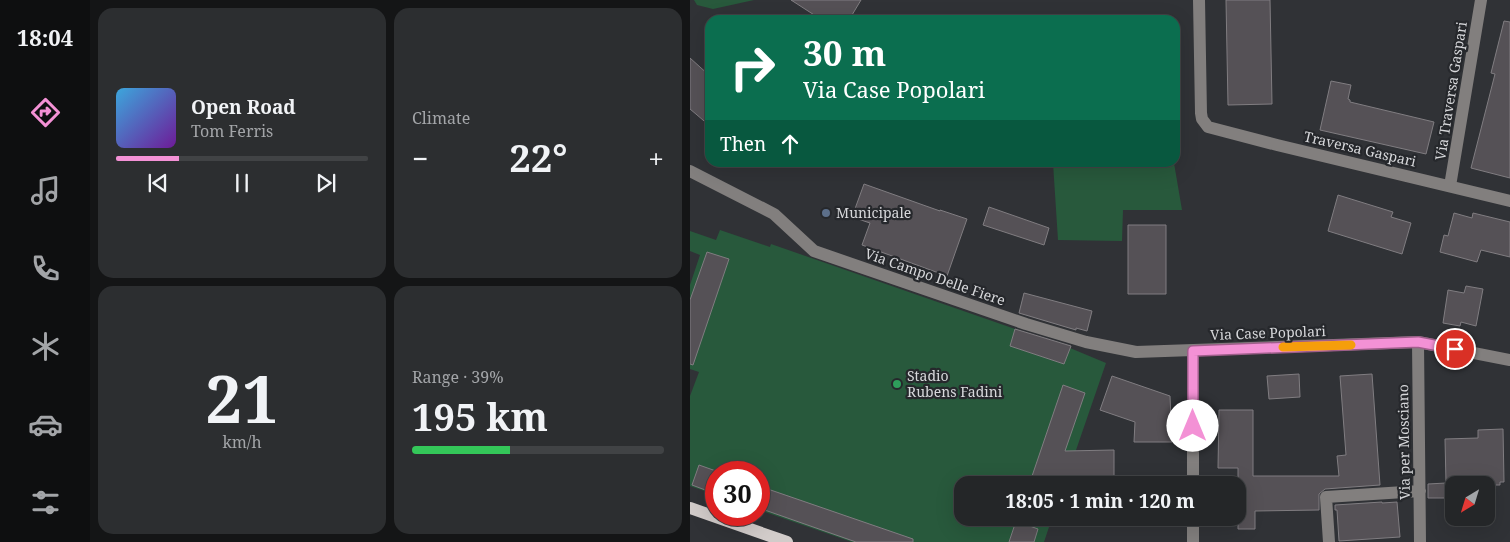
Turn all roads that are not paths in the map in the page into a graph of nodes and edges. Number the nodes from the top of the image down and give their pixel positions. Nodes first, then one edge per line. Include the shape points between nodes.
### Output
1 (1199, 0) edge
2 (1481, 0) edge
3 (690, 171) edge
4 (1450, 186) junction
5 (1510, 201) edge
6 (1418, 342) junction
7 (1193, 351) junction
8 (1510, 360) edge
9 (1193, 476) edge
10 (1420, 491) junction
11 (690, 508) edge
12 (1193, 526) edge
13 (787, 542) edge
14 (1193, 542) edge
15 (1329, 542) edge
16 (1420, 542) edge

1 - 4 street, Traversa Gaspari via 1201,113 1205,124 1214,129
2 - 4 street, Via Traversa Gaspari
3 - 7 street, Via Campo Delle Fiere via 774,214 814,251 1086,342 1136,352
4 - 5 street, Traversa Gaspari
6 - 7 street, Via Case Popolari
6 - 8 street
6 - 10 street, Via per Mosciano
7 - 9 street, Via Case Popolari
10 - 15 street via 1326,497
10 - 16 street, Via per Mosciano
11 - 13 main road
12 - 14 street

